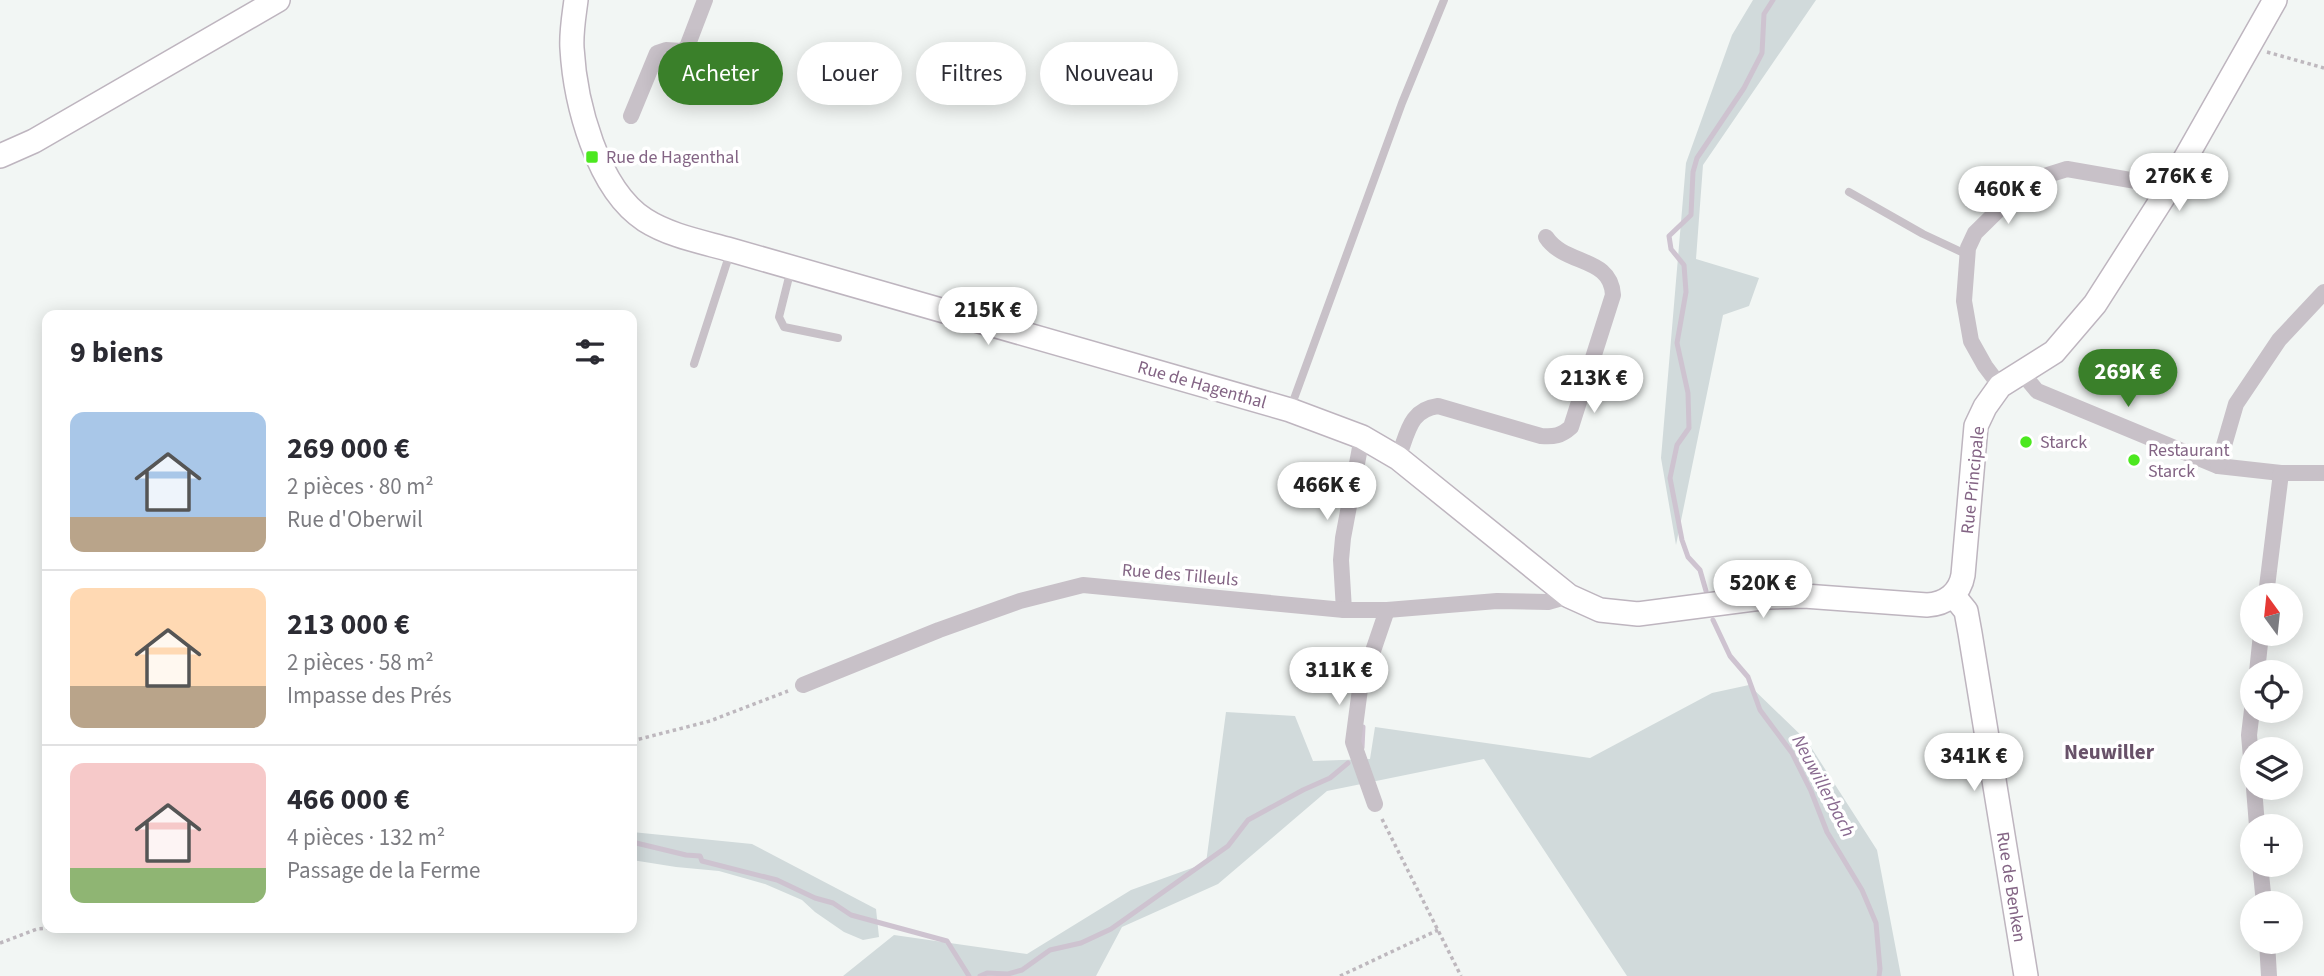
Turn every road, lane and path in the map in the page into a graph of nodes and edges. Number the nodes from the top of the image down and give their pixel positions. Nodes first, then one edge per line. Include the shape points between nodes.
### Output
1 (278, 0) edge
2 (576, 0) edge
3 (705, 0) edge
4 (1444, 0) edge
5 (2275, 0) edge
6 (2249, 47) junction
7 (2324, 68) edge
8 (631, 116) dead end
9 (0, 156) edge
10 (1849, 192) dead end
11 (2164, 196) junction
12 (1546, 237) dead end
13 (731, 250) junction
14 (1968, 255) junction
15 (791, 266) junction
16 (2324, 292) edge
17 (838, 338) dead end
18 (694, 364) dead end
19 (2022, 373) junction
20 (2000, 386) junction
21 (1290, 410) junction
22 (1362, 437) junction
23 (1398, 458) junction
24 (2218, 466) junction
25 (2281, 473) junction
26 (2324, 473) edge
27 (2267, 583) edge
28 (1953, 595) junction
29 (1569, 596) junction
30 (1344, 610) junction
31 (1387, 610) junction
32 (803, 685) joint
33 (637, 740) edge
34 (1375, 804) joint
35 (42, 929) edge
36 (1438, 930) junction
37 (0, 943) edge
38 (2268, 954) edge
39 (1340, 976) edge
40 (1461, 976) edge
41 (2026, 976) edge
42 (2269, 976) edge

1 - 9 street via 34,141
2 - 13 street, Rue de Hagenthal via 572,45 577,89 608,177 646,220
3 - 8 street via 687,47 657,53
4 - 21 lane via 1397,115
5 - 6 street, Rue Principale
6 - 7 path
6 - 11 street, Rue Principale
10 - 14 lane
11 - 14 street via 2136,181 2067,170 2048,174 2028,181 1975,233
11 - 19 street, Rue Principale via 2095,304 2054,352
12 - 23 street via 1553,247 1607,274 1612,285 1613,295 1571,427 1555,437 1541,436 1438,406 1426,408 1415,418
13 - 15 street, Rue de Hagenthal
13 - 18 lane
14 - 20 street via 1964,301 1971,341
15 - 17 lane via 781,323
15 - 21 street, Rue de Hagenthal
16 - 24 street via 2279,340 2236,404
19 - 20 street, Rue Principale
19 - 24 street via 2037,391
20 - 28 street, Rue Principale via 1976,426 1963,575
21 - 22 street, Rue de Hagenthal
22 - 23 street, Rue de Hagenthal
22 - 30 street via 1343,538
23 - 29 street, Rue de Hagenthal
24 - 25 street
25 - 26 street
25 - 27 street
28 - 29 street, Rue de Hagenthal via 1927,605 1769,597 1638,614 1600,610
28 - 41 street, Rue de Benken via 1966,611
29 - 31 street, Rue des Tilleuls via 1548,602 1497,601
30 - 31 street, Rue des Tilleuls
30 - 32 street, Rue des Tilleuls via 1083,585 1020,601
31 - 34 street via 1360,689 1353,742
32 - 33 path via 710,721
34 - 36 path
35 - 37 path
36 - 39 path
36 - 40 path
38 - 42 street

